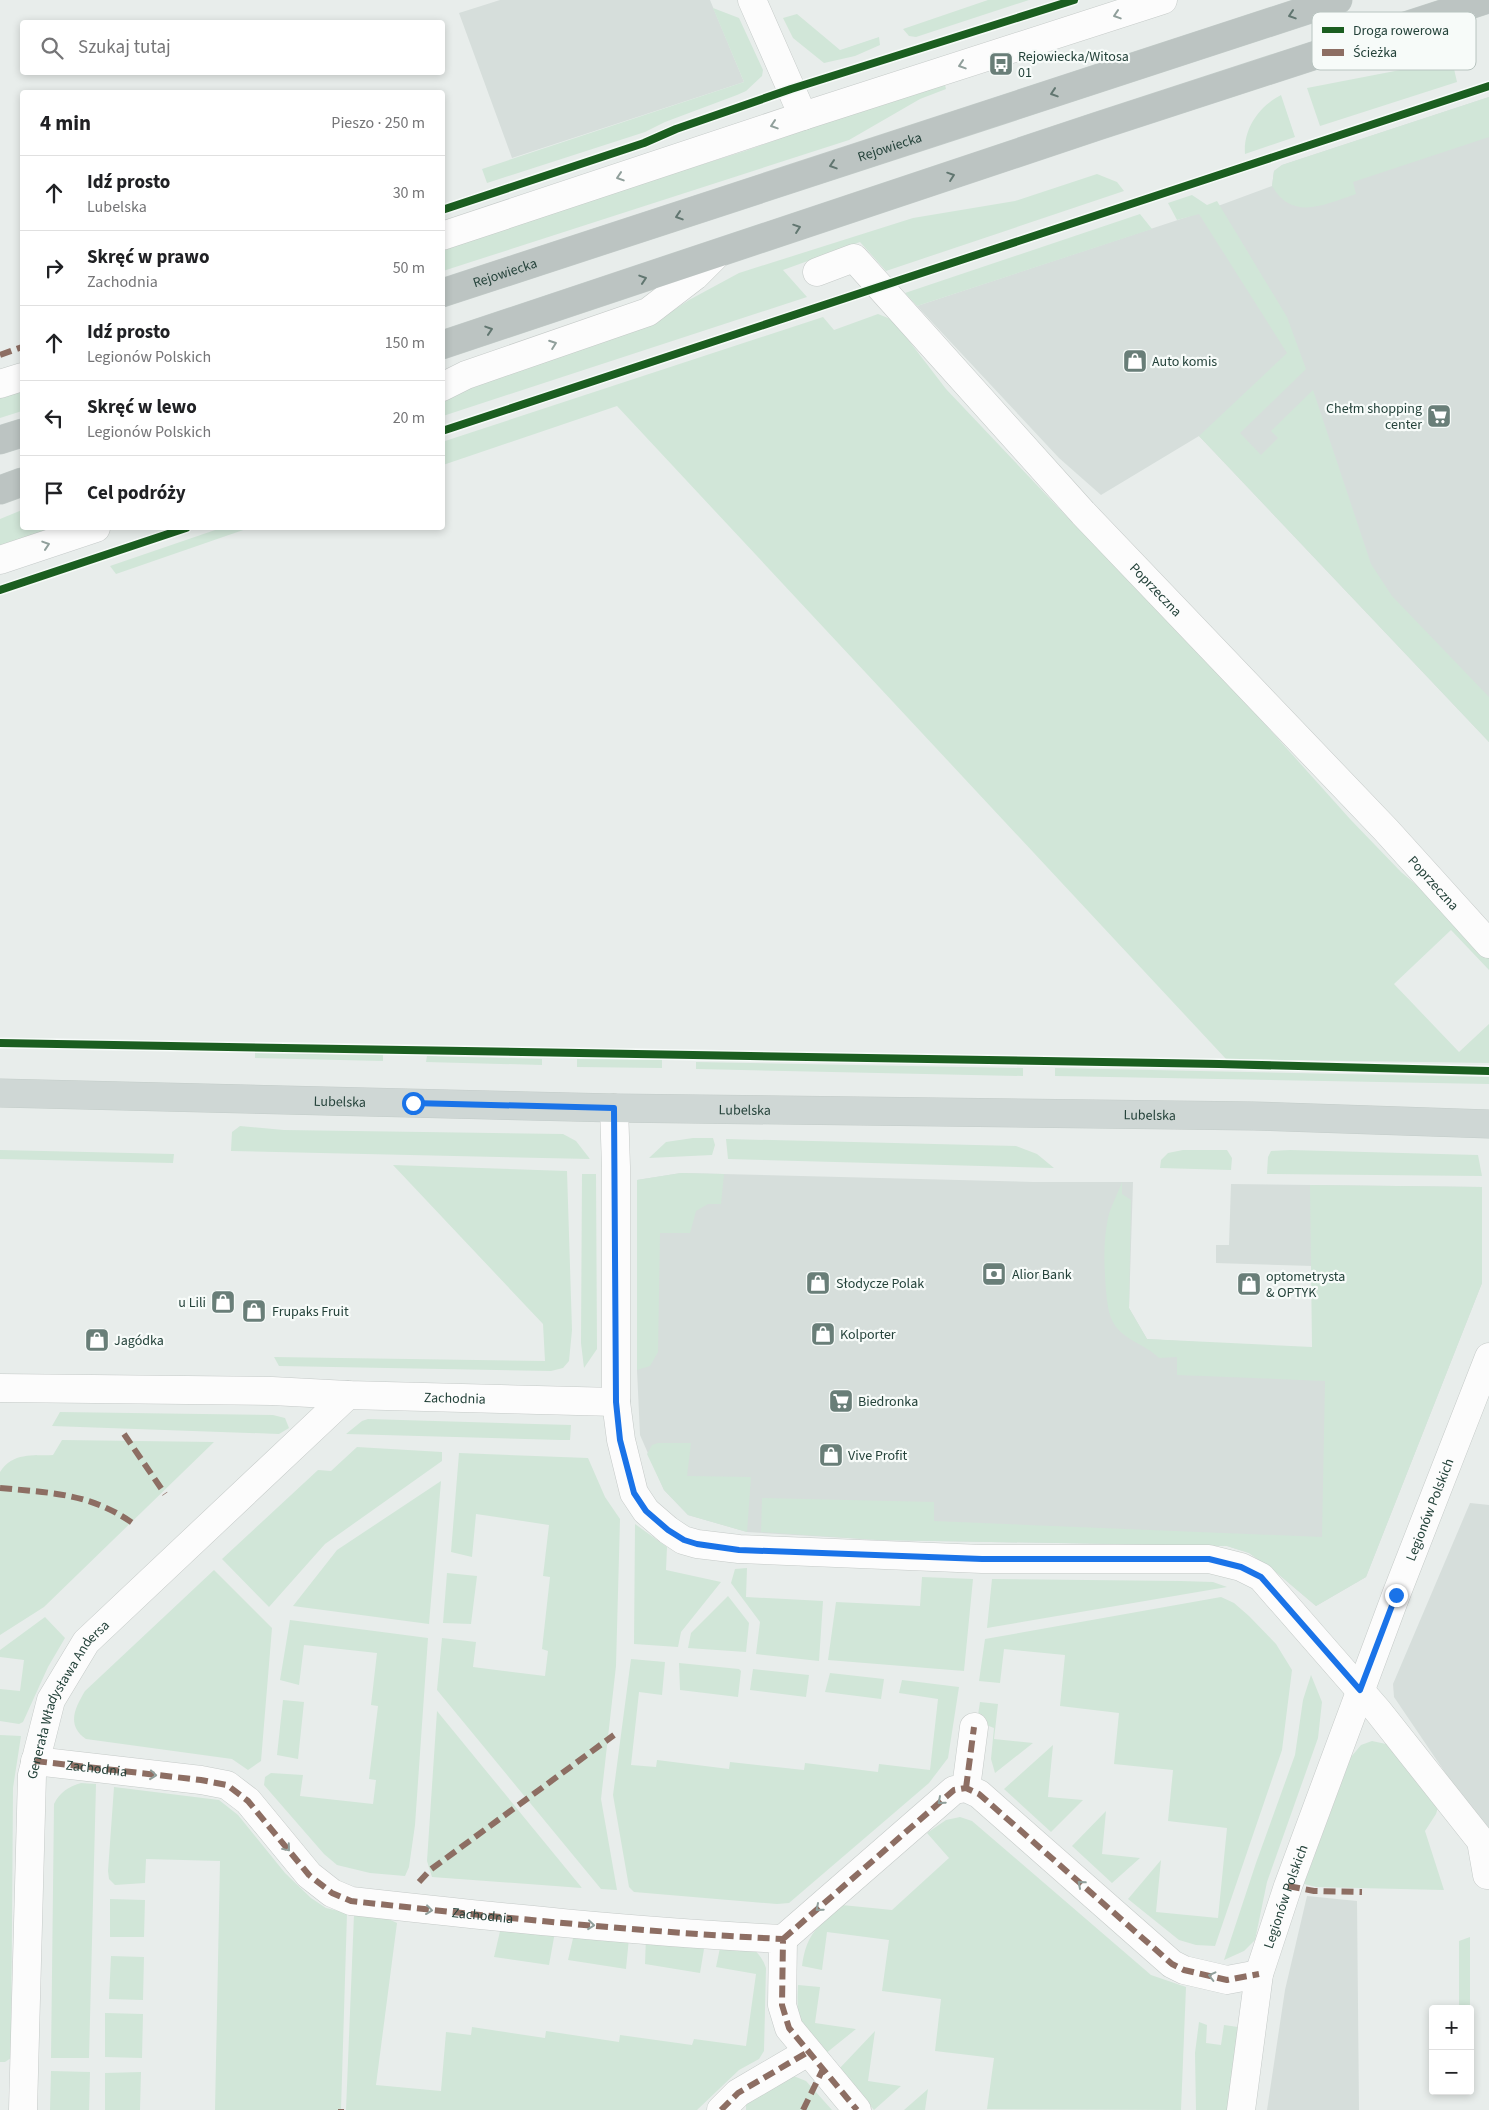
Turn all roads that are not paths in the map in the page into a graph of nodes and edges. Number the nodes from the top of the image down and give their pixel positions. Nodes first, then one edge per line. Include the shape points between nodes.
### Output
1 (752, 0) edge
2 (1163, 0) edge
3 (1338, 0) edge
4 (1485, 0) edge
5 (1448, 12) edge
6 (1312, 56) edge
7 (803, 116) junction
8 (445, 235) edge
9 (716, 255) junction
10 (818, 272) dead end
11 (445, 292) edge
12 (445, 344) edge
13 (20, 378) edge
14 (0, 384) edge
15 (445, 386) edge
16 (20, 434) edge
17 (0, 440) edge
18 (20, 483) edge
19 (0, 490) edge
20 (90, 530) edge
21 (0, 560) edge
22 (1489, 944) edge
23 (0, 1093) edge
24 (614, 1108) junction
25 (1489, 1124) edge
26 (1489, 1357) edge
27 (0, 1388) edge
28 (348, 1395) junction
29 (616, 1402) junction
30 (1360, 1690) junction
31 (974, 1727) dead end
32 (35, 1761) junction
33 (966, 1788) junction
34 (1489, 1876) edge
35 (783, 1939) junction
36 (1259, 1974) junction
37 (808, 2052) junction
38 (23, 2110) edge
39 (721, 2110) edge
40 (857, 2110) edge
41 (1241, 2110) edge

1 - 7 street
2 -> 7 street
3 -> 11 highway, Rejowiecka
5 -> 4 highway
9 -> 6 highway
7 -> 8 street
12 -> 9 highway
15 -> 9 street via 466,375 648,312 695,276
10 - 22 street, Poprzeczna via 854,258 1083,514 1386,830
13 - 14 street
16 - 17 highway
18 - 19 highway
21 -> 20 street
23 - 24 main road, Lubelska
24 - 25 main road, Lubelska via 1055,1112
24 - 29 street
26 - 30 street, Legionów Polskich
27 - 28 street, Zachodnia
28 - 29 street, Zachodnia
28 - 32 street, Generała Władysława Andersa via 86,1642 50,1700
29 - 30 street via 620,1440 634,1493 646,1511 684,1540 739,1550 982,1559 1209,1559 1241,1567 1261,1577
30 - 34 street via 1482,1841
30 - 36 street, Legionów Polskich
31 - 33 street
32 -> 35 street, Zachodnia via 227,1785 248,1801 309,1875 332,1893 351,1901 490,1917
32 - 38 street, Generała Władysława Andersa
33 -> 35 street via 954,1790
36 -> 33 street via 1227,1980 1172,1964 979,1794
35 - 37 street via 782,2006 789,2028
36 - 41 street, Legionów Polskich
37 - 39 street via 738,2093
37 - 40 street

